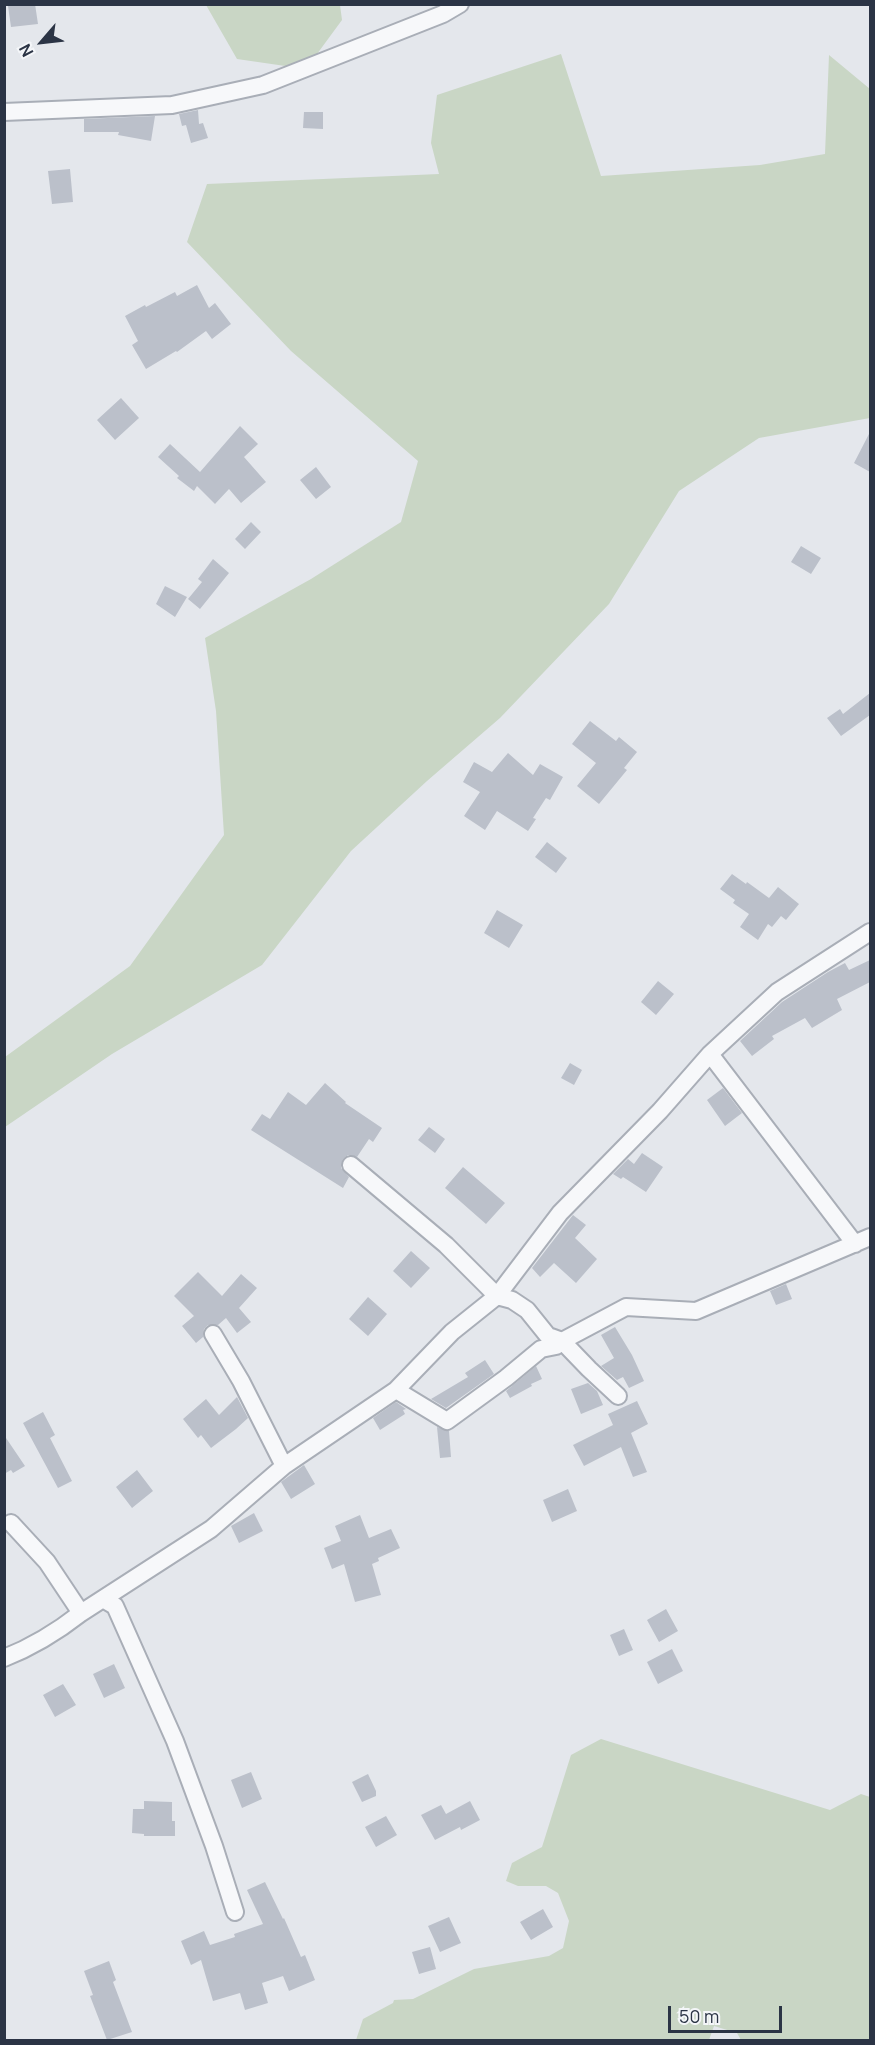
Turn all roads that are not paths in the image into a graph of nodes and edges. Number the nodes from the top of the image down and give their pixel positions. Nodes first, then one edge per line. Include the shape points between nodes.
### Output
1 (460, 4) edge
2 (4, 112) edge
3 (870, 932) edge
4 (710, 1054) junction
5 (351, 1166) dead end
6 (870, 1237) edge
7 (855, 1244) junction
8 (497, 1296) junction
9 (213, 1334) dead end
10 (559, 1343) junction
11 (396, 1390) junction
12 (618, 1396) dead end
13 (284, 1466) junction
14 (11, 1523) dead end
15 (103, 1599) junction
16 (81, 1612) junction
17 (4, 1658) edge
18 (235, 1912) dead end

1 - 2 street via 263,85 172,105
3 - 4 street via 777,992
4 - 7 street
4 - 8 street via 560,1213
5 - 8 street via 446,1245
6 - 7 street
7 - 10 street via 696,1311 627,1307
8 - 10 street via 528,1310
8 - 11 street via 452,1332
9 - 13 street
10 - 11 street via 541,1349 447,1421
10 - 12 street
11 - 13 street
13 - 15 street via 211,1528
14 - 16 street via 48,1562
15 - 16 street
15 - 18 street via 115,1606 175,1741
16 - 17 street via 62,1628

